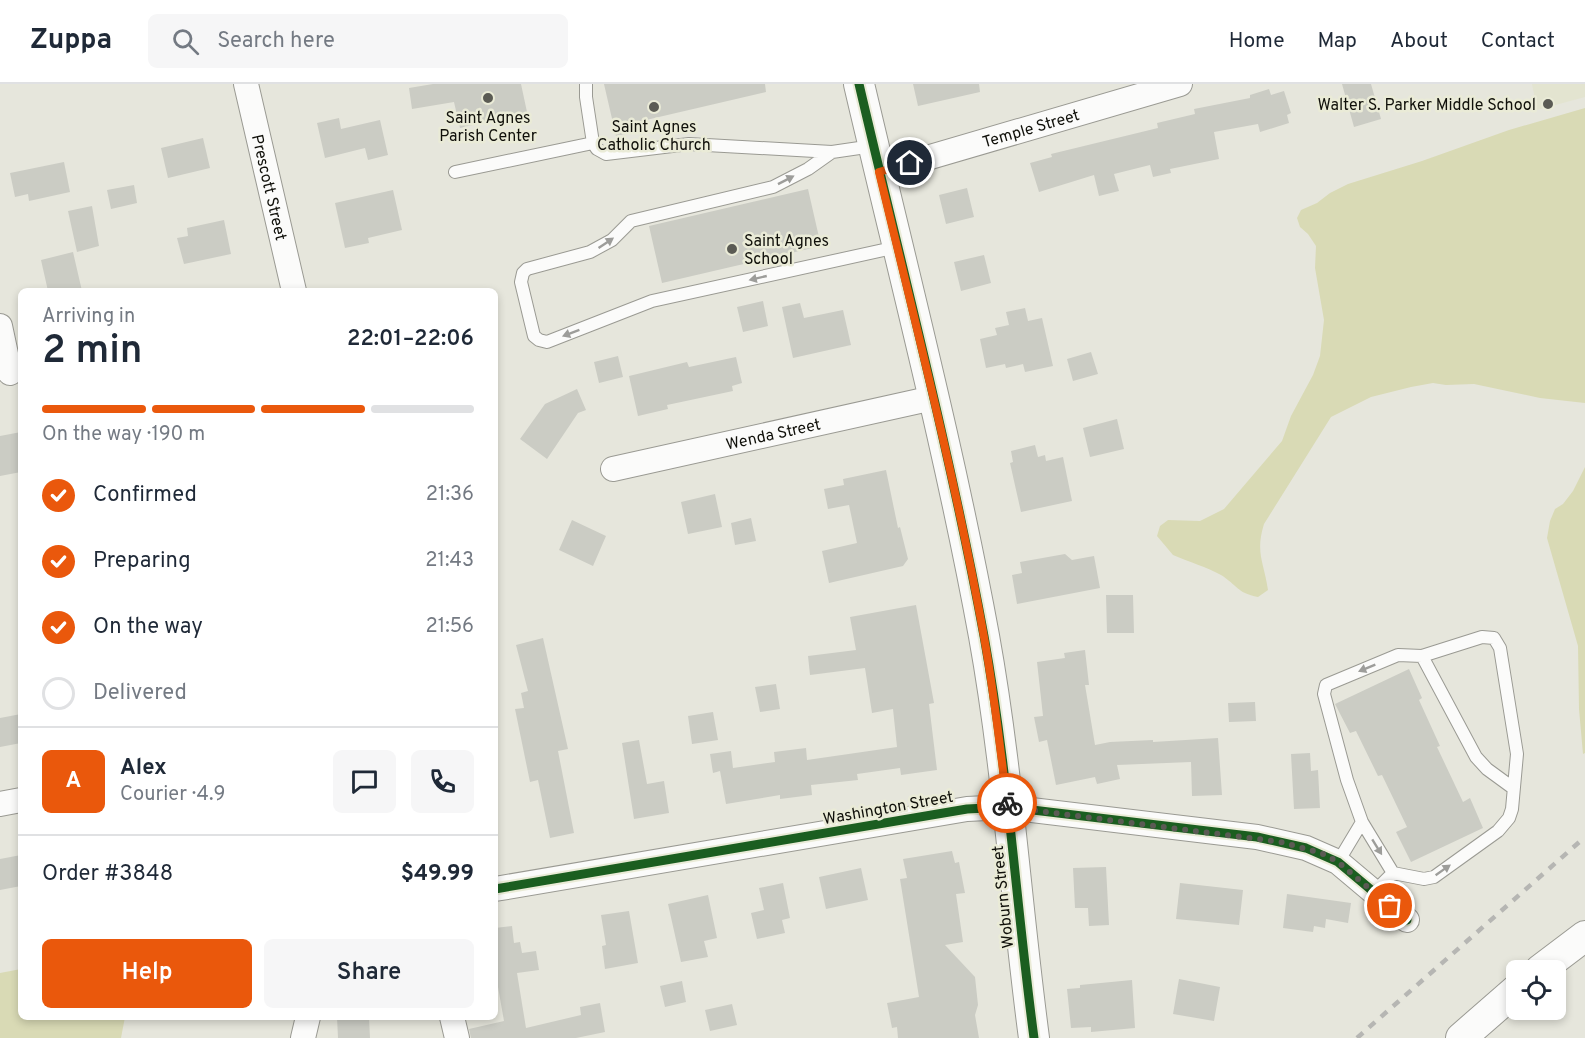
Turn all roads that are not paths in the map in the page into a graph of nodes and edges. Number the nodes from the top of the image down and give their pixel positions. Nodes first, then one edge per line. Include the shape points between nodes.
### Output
1 (246, 84) edge
2 (586, 84) edge
3 (859, 84) edge
4 (1180, 84) edge
5 (593, 143) junction
6 (832, 152) junction
7 (876, 159) junction
8 (455, 172) dead end
9 (897, 247) junction
10 (293, 288) edge
11 (0, 326) edge
12 (10, 373) edge
13 (933, 398) junction
14 (613, 469) dead end
15 (1422, 656) junction
16 (1513, 788) junction
17 (18, 801) edge
18 (0, 804) edge
19 (1007, 807) junction
20 (1362, 822) junction
21 (1338, 862) junction
22 (1393, 873) junction
23 (498, 887) edge
24 (1374, 892) junction
25 (1407, 920) dead end
26 (1585, 936) edge
27 (1553, 960) edge
28 (1506, 1000) edge
29 (307, 1020) edge
30 (453, 1020) edge
31 (1469, 1035) edge
32 (303, 1038) edge
33 (456, 1038) edge
34 (1034, 1038) edge

1 - 10 street, Prescott Street
2 - 5 lane
3 - 7 street, Woburn Street
4 - 7 street, Temple Street
5 - 6 lane via 599,151 609,154 698,144
5 - 8 lane
6 - 7 lane
9 -> 6 lane via 651,301 551,341 534,336 521,282 527,269 590,252 612,240 631,221 772,187
7 - 9 street, Woburn Street
9 - 13 street, Woburn Street
11 - 12 street
13 - 14 street, Wenda Street
13 - 19 street, Woburn Street via 984,635
15 - 16 lane via 1476,757
15 - 16 lane via 1485,636 1498,642 1517,754
15 -> 20 lane via 1398,655 1331,682 1324,689
22 -> 16 lane via 1429,879 1498,831 1509,818
17 - 18 street
19 - 21 street, Washington Street via 1257,837 1306,848
19 - 23 street, Washington Street via 967,809
19 - 34 street, Woburn Street
20 - 21 lane
20 -> 22 lane
21 - 24 street, Washington Street
22 - 24 lane
24 - 25 street, Washington Street
26 - 27 street
28 - 31 street
29 - 32 street
30 - 33 street

